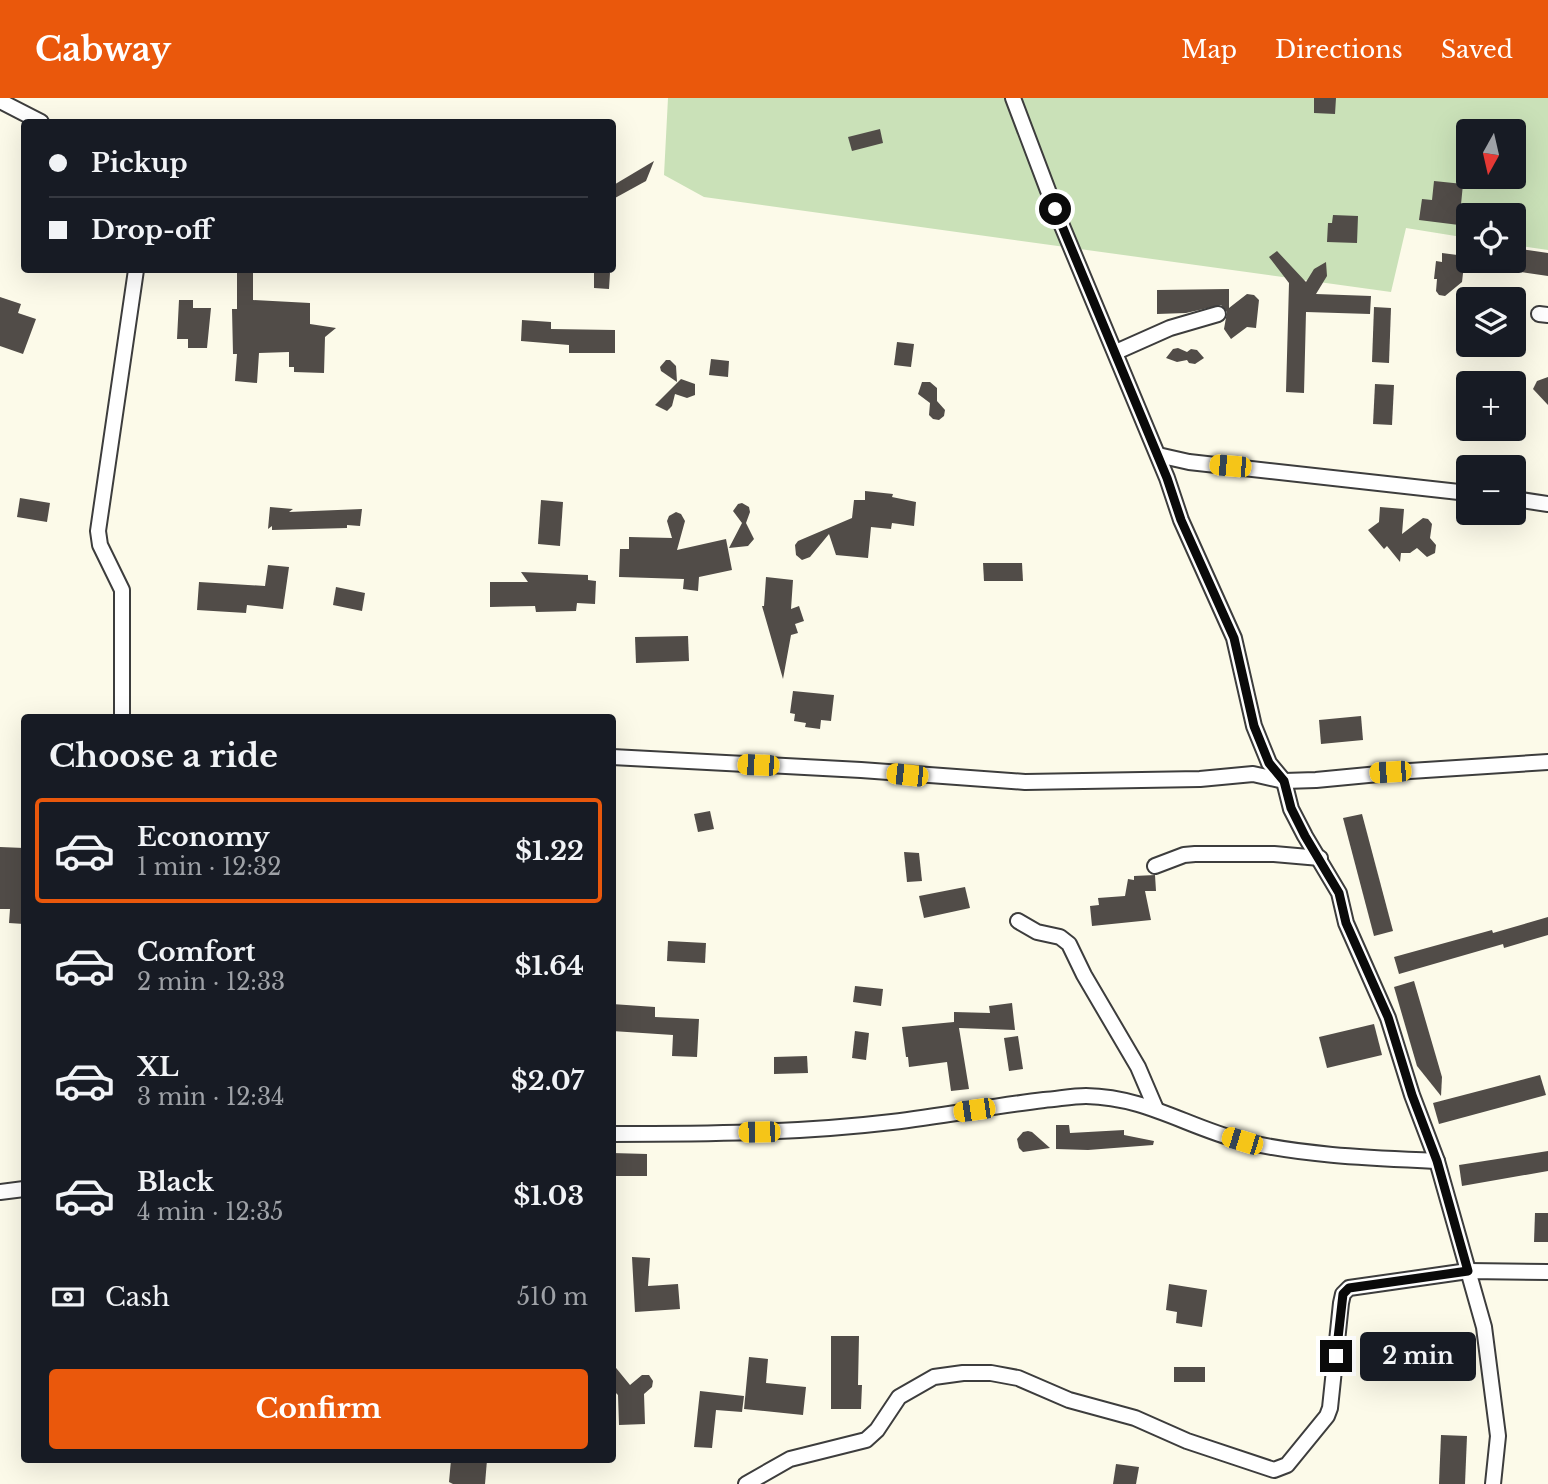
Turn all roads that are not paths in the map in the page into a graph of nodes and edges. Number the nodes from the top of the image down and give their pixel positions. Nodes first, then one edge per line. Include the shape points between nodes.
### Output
1 (1013, 98) edge
2 (0, 101) edge
3 (35, 119) edge
4 (136, 273) edge
5 (1218, 314) dead end
6 (1115, 352) junction
7 (1158, 455) junction
8 (1456, 492) edge
9 (1526, 501) edge
10 (1548, 504) edge
11 (122, 714) edge
12 (616, 757) edge
13 (1548, 762) edge
14 (1284, 781) junction
15 (1320, 858) junction
16 (1155, 866) dead end
17 (1018, 921) dead end
18 (1156, 1109) junction
19 (616, 1134) edge
20 (1437, 1161) junction
21 (21, 1189) edge
22 (0, 1192) edge
23 (1468, 1271) junction
24 (1548, 1272) edge
25 (746, 1484) edge
26 (1493, 1484) edge

1 - 6 street
2 - 3 street
4 - 11 street via 98,531 122,590
5 - 6 street
6 - 7 street
7 - 8 street
7 - 14 street via 1181,520 1234,638 1254,726 1269,763
9 - 10 street
12 - 14 street via 1025,782 1253,774
13 - 14 street
14 - 15 street via 1291,808
15 - 16 street via 1195,854
15 - 20 street via 1339,893 1346,923 1388,1017
17 - 18 street via 1069,944 1138,1067
18 - 19 street via 1083,1096 834,1127
18 - 20 street via 1242,1141 1353,1157
20 - 23 street
21 - 22 street
23 - 24 street
23 - 25 street via 1367,1283 1346,1290 1330,1408 1296,1456 1281,1469 1255,1466 1018,1378 963,1373 934,1377 899,1396 866,1440 790,1459
23 - 26 street via 1485,1327 1498,1436

